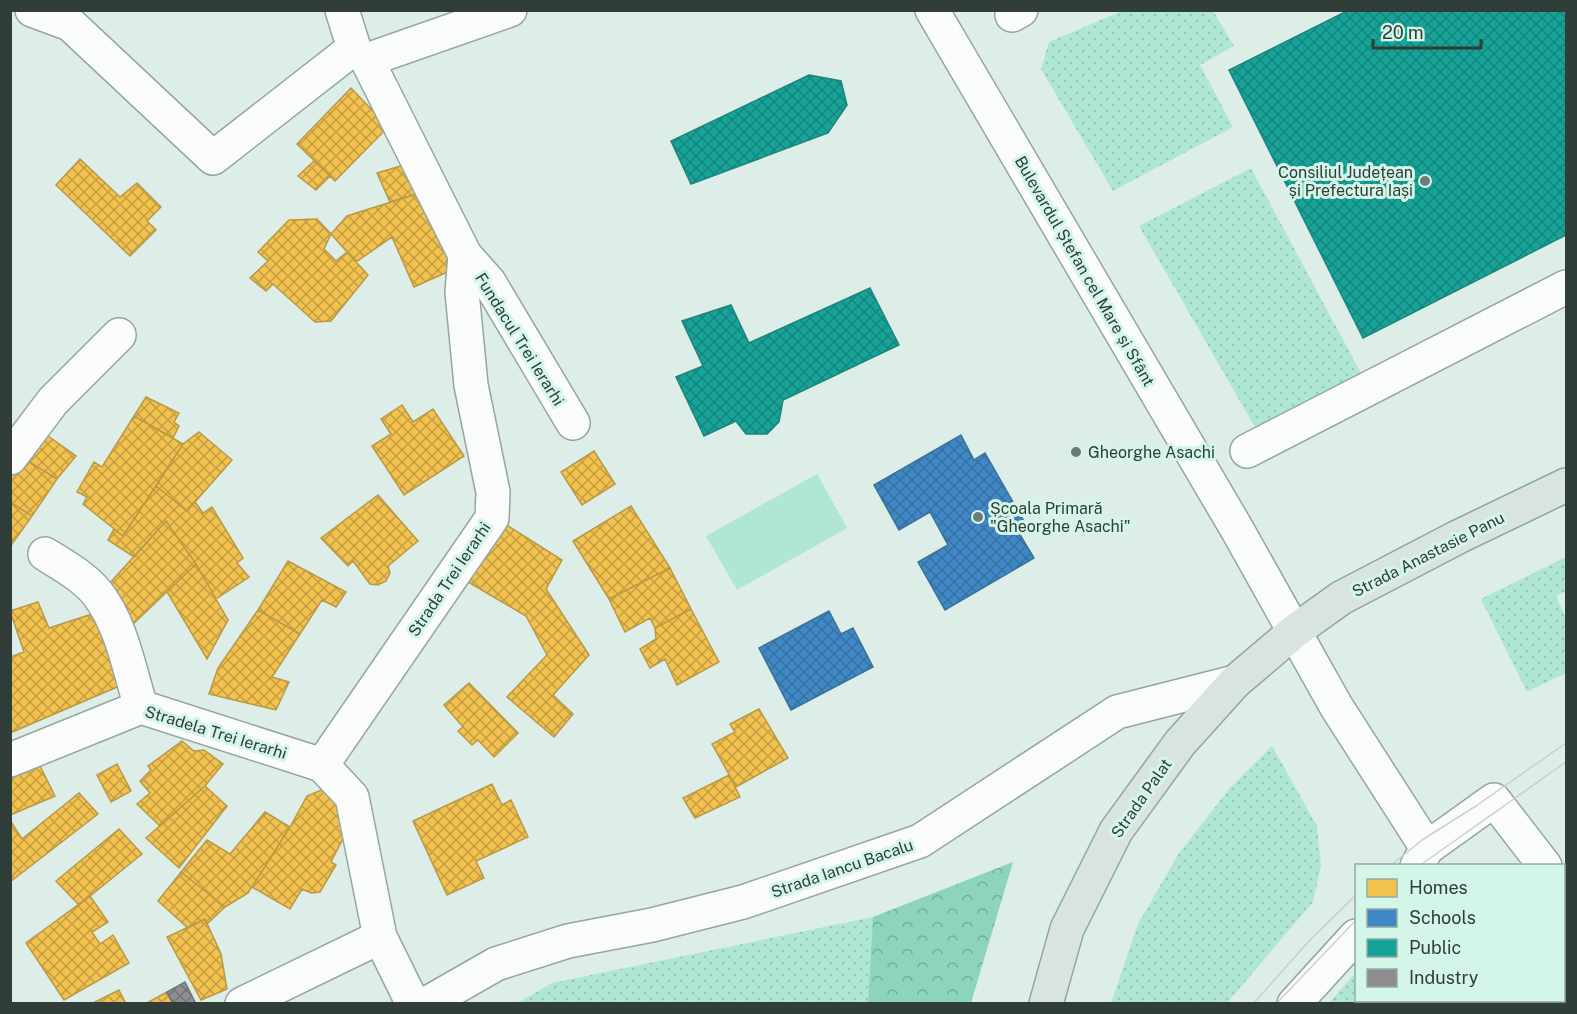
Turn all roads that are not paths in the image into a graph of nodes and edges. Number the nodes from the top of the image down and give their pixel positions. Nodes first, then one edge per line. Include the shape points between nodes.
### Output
1 (32, 10) edge
2 (342, 10) edge
3 (510, 10) edge
4 (932, 10) edge
5 (361, 54) junction
6 (465, 255) junction
7 (1566, 287) edge
8 (119, 335) dead end
9 (573, 423) dead end
10 (1247, 451) dead end
11 (10, 458) edge
12 (1566, 485) edge
13 (45, 554) dead end
14 (1295, 630) junction
15 (1236, 682) junction
16 (141, 707) junction
17 (10, 760) edge
18 (322, 765) junction
19 (1422, 857) edge
20 (1543, 864) edge
21 (380, 937) junction
22 (1355, 937) edge
23 (242, 1004) edge
24 (413, 1004) edge
25 (426, 1004) edge
26 (1046, 1004) edge
27 (1294, 1004) edge

1 - 5 street via 70,24 213,158
2 - 5 street
3 - 5 street
4 - 14 street, Bulevardul Ștefan cel Mare și Sfânt
5 - 6 street
6 - 9 street, Fundacul Trei Ierarhi via 489,282
6 - 18 street, Strada Trei Ierarhi via 465,327 471,385 493,492 492,518
7 - 10 street
8 - 11 street via 53,401
12 - 14 main road, Strada Anastasie Panu via 1341,598
13 - 16 street via 96,592 114,618
14 - 15 main road, Strada Palat
14 - 19 street, Bulevardul Ștefan cel Mare și Sfânt
15 - 25 street, Strada Iancu Bacalu via 1117,712 920,841 742,902 568,941 496,964
15 - 26 main road, Strada Palat via 1180,743 1116,831 1067,929
16 - 17 street, Stradela Trei Ierarhi
16 - 18 street, Stradela Trei Ierarhi
18 - 21 street via 352,797
19 - 20 street via 1494,800
21 - 23 street
21 - 24 street
22 - 27 street

